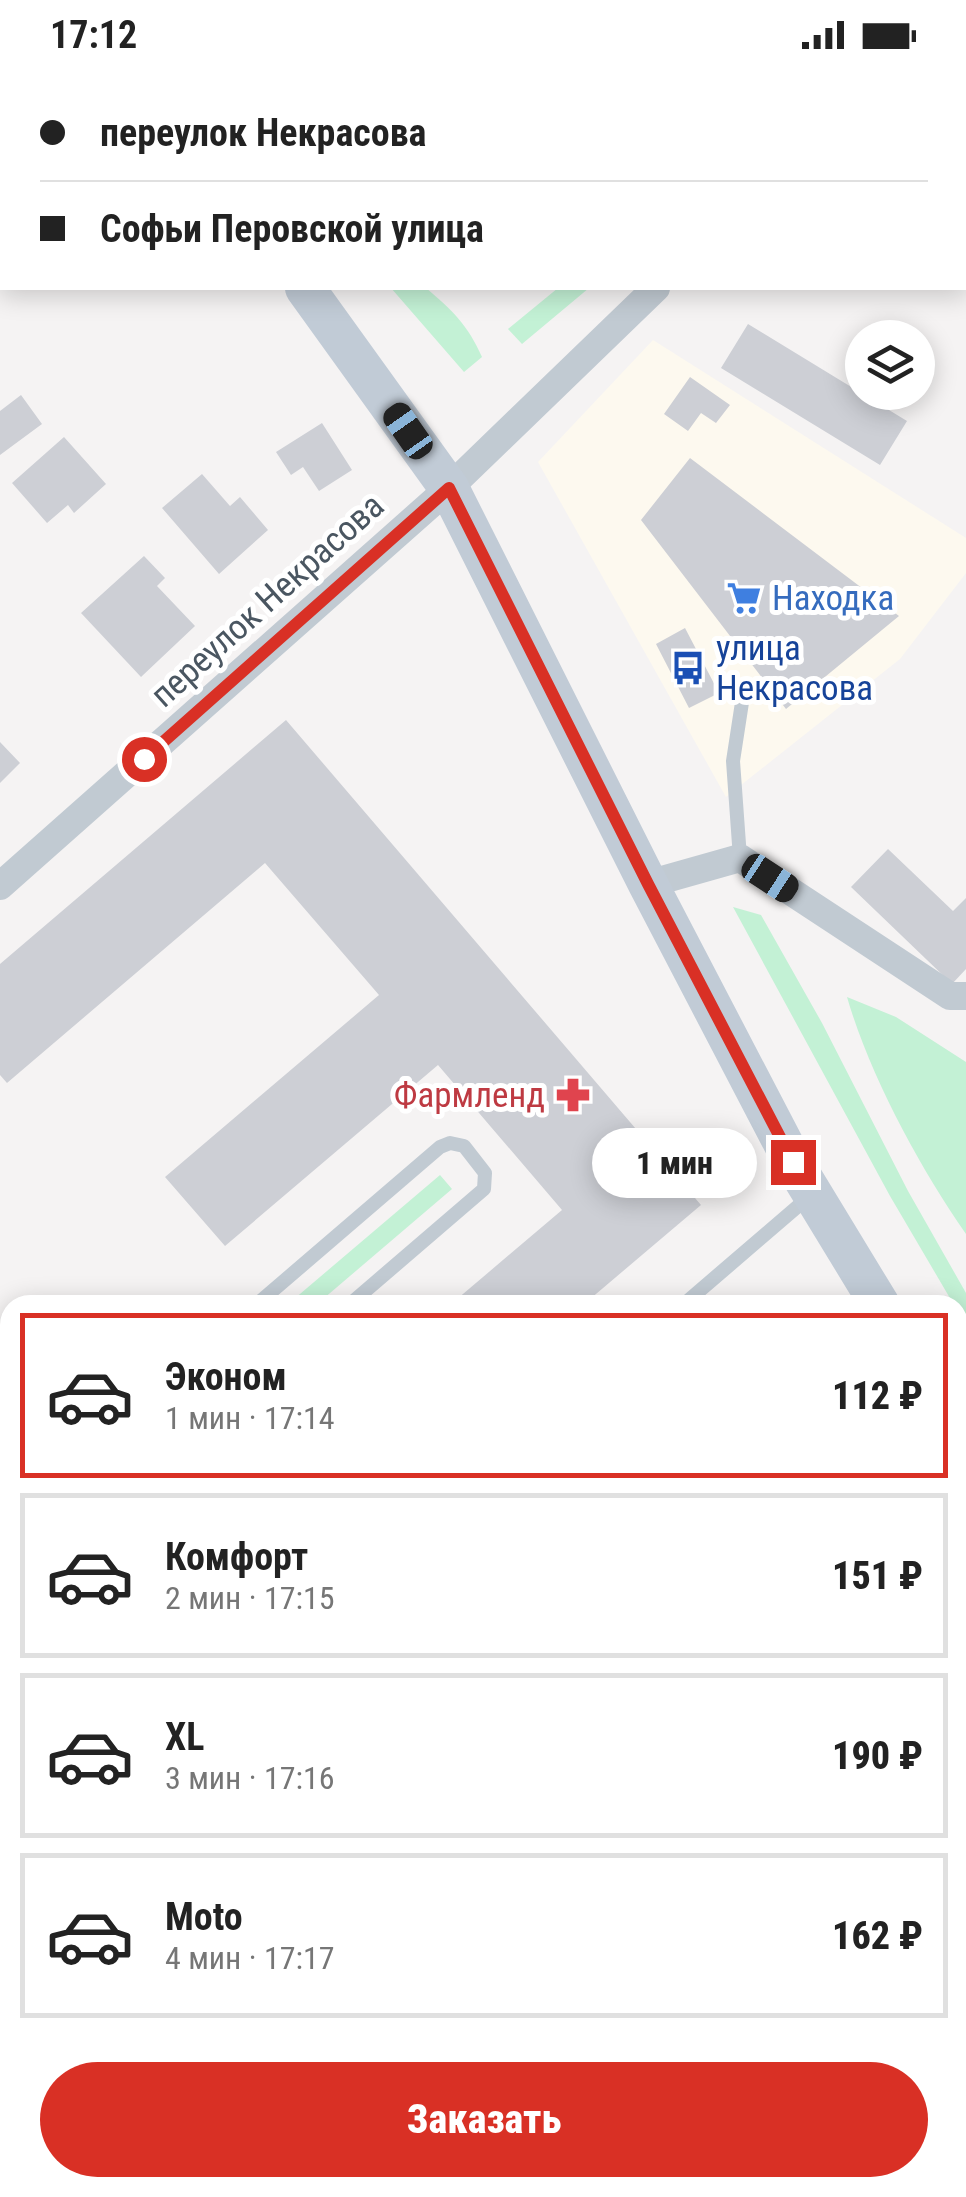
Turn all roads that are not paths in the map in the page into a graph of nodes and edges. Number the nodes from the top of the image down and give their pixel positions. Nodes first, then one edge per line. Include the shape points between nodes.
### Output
1 (306, 290) edge
2 (654, 290) edge
3 (449, 488) junction
4 (744, 696) dead end
5 (740, 858) junction
6 (648, 884) junction
7 (0, 886) edge
8 (966, 996) edge
9 (812, 1194) junction
10 (268, 1295) edge
11 (361, 1295) edge
12 (695, 1295) edge
13 (874, 1295) edge

1 - 3 main road
2 - 3 street, переулок Некрасова
3 - 6 main road
3 - 7 street, переулок Некрасова
4 - 5 lane via 732,762
5 - 6 street
5 - 8 street via 950,996
6 - 9 main road
9 - 12 lane
9 - 13 main road
10 - 11 lane via 440,1147 464,1146 486,1173 484,1189

